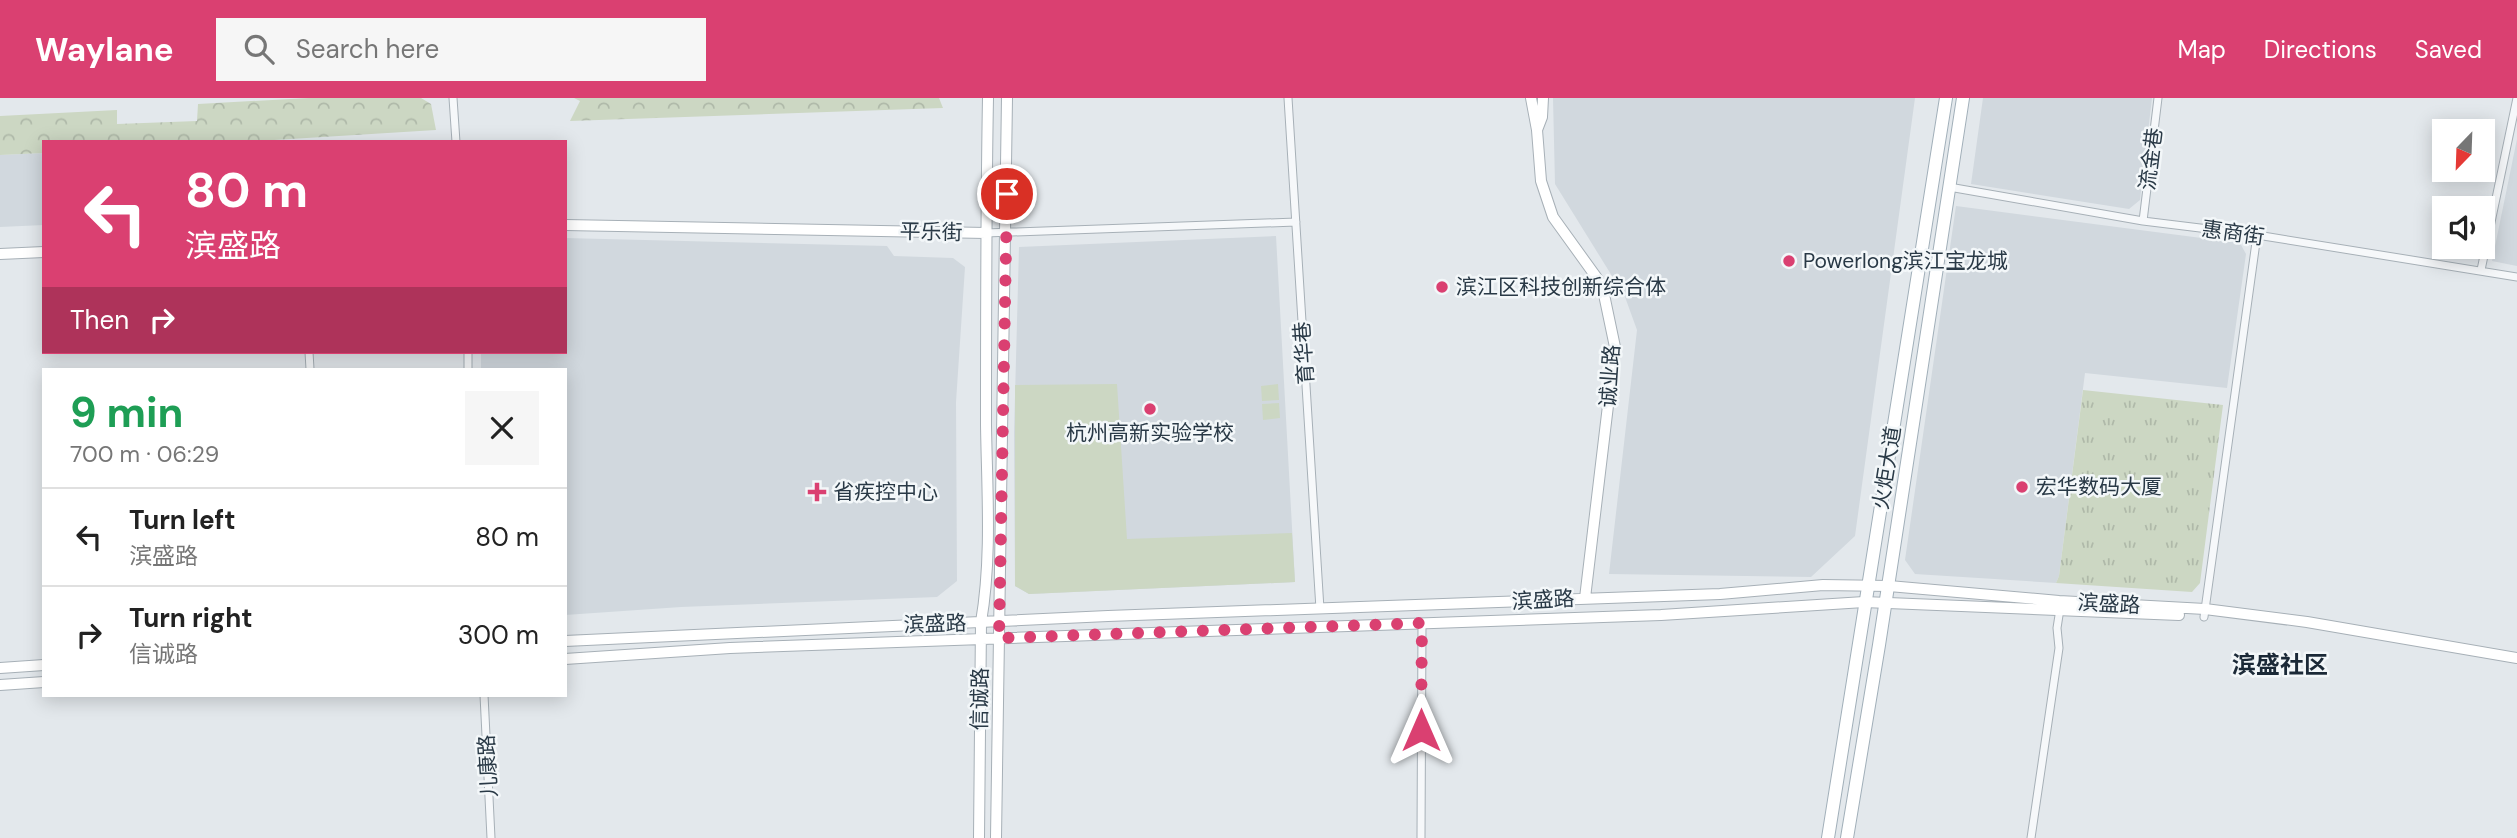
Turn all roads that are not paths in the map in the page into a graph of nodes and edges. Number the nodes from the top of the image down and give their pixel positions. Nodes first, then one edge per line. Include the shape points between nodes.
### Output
1 (453, 98) edge
2 (988, 98) edge
3 (1007, 98) edge
4 (1288, 98) edge
5 (1531, 98) edge
6 (1543, 98) edge
7 (1946, 98) edge
8 (1963, 98) edge
9 (2158, 98) edge
10 (2517, 98) edge
11 (1537, 130) junction
12 (456, 140) edge
13 (1949, 187) junction
14 (2143, 221) junction
15 (1296, 222) junction
16 (567, 225) edge
17 (1006, 232) junction
18 (986, 233) junction
19 (2257, 235) junction
20 (42, 252) edge
21 (0, 254) edge
22 (2481, 270) junction
23 (2517, 277) edge
24 (1867, 585) junction
25 (1888, 586) junction
26 (1585, 598) junction
27 (1864, 602) junction
28 (1886, 603) junction
29 (1320, 609) junction
30 (2060, 609) junction
31 (2205, 613) junction
32 (999, 621) junction
33 (981, 622) junction
34 (1422, 623) junction
35 (999, 638) junction
36 (981, 639) junction
37 (567, 641) edge
38 (2517, 658) edge
39 (567, 659) edge
40 (2517, 664) edge
41 (42, 665) edge
42 (0, 668) edge
43 (42, 682) edge
44 (0, 685) edge
45 (484, 697) edge
46 (492, 838) edge
47 (979, 838) edge
48 (996, 838) edge
49 (1421, 838) edge
50 (1828, 838) edge
51 (1847, 838) edge
52 (2031, 838) edge

1 - 12 street
2 - 18 main road, 信诚路
3 - 17 main road, 信诚路
4 - 15 street, 育华巷
5 - 11 main road, 诚业路
6 - 11 main road, 诚业路
7 - 24 main road, 火炬大道
8 - 13 main road, 火炬大道
9 - 14 street, 流金巷
10 - 22 street
11 - 26 main road, 诚业路 via 1541,181 1553,217 1602,285 1615,347
13 - 14 street, 惠商街
13 - 25 main road, 火炬大道
14 - 19 street, 惠商街
15 - 17 street, 平乐街
15 - 29 street, 育华巷
16 - 18 main road, 平乐街
17 - 18 street, 平乐街
17 - 32 main road, 信诚路
18 - 33 main road, 信诚路 via 988,509
19 - 22 street, 惠商街
19 - 31 street
20 - 21 main road
22 - 23 street, 惠商街
24 - 25 main road, 滨盛路
24 - 26 main road, 滨盛路
24 - 27 main road, 火炬大道
25 - 28 main road, 火炬大道
25 - 31 main road, 滨盛路
26 - 29 main road, 滨盛路
27 - 28 main road, 滨盛路
27 - 34 main road, 滨盛路
27 - 50 main road, 火炬大道
28 - 30 main road, 滨盛路
28 - 51 main road, 火炬大道
29 - 32 main road, 滨盛路
30 - 31 main road, 滨盛路
30 - 52 street via 2059,648
31 - 38 main road, 滨盛路 via 2308,622
31 - 40 main road, 滨盛路
32 - 33 main road, 滨盛路
32 - 35 main road, 信诚路
33 - 36 main road, 信诚路
33 - 37 main road, 滨盛路
34 - 35 main road, 滨盛路
34 - 49 street
35 - 36 main road, 滨盛路
35 - 48 main road, 信诚路
36 - 39 main road, 滨盛路
36 - 47 main road, 信诚路
41 - 42 main road
43 - 44 main road
45 - 46 street, 儿康路

